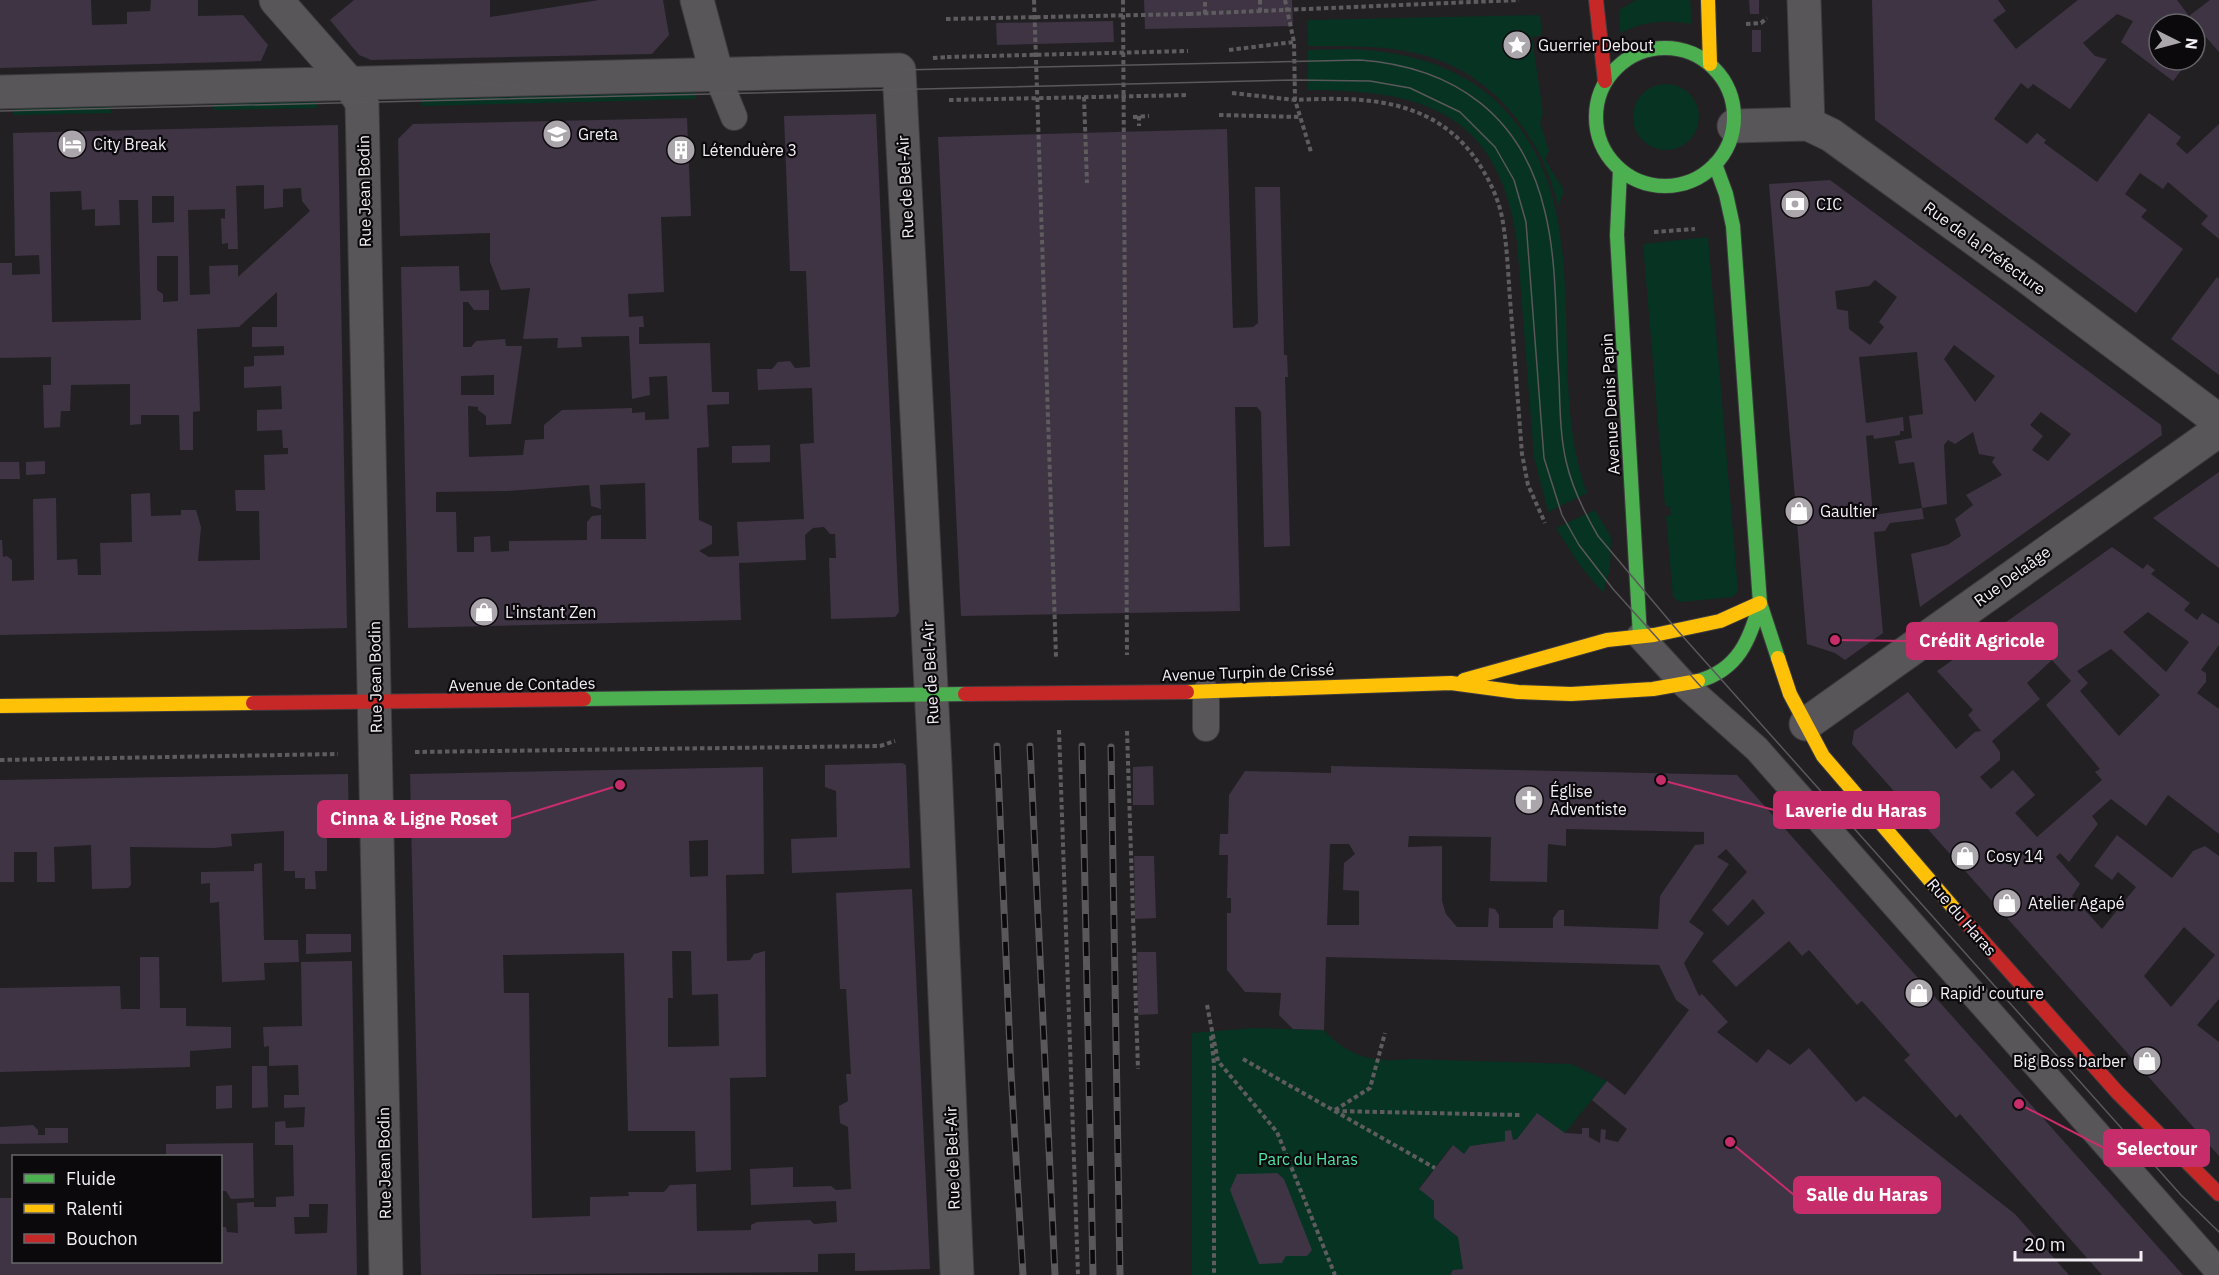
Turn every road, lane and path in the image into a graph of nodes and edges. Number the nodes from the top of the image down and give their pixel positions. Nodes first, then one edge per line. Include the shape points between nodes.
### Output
1 (276, 0) edge
2 (697, 0) edge
3 (1034, 0) edge
4 (1123, 0) edge
5 (1205, 0) edge
6 (1260, 0) edge
7 (1285, 0) edge
8 (1519, 0) edge
9 (1596, 0) edge
10 (1708, 0) edge
11 (1804, 0) edge
12 (1285, 11) junction
13 (1260, 12) junction
14 (1205, 14) junction
15 (946, 19) dead end
16 (1294, 42) junction
17 (1229, 50) dead end
18 (1188, 51) dead end
19 (947, 57) dead end
20 (1710, 64) junction
21 (717, 75) junction
22 (1605, 81) junction
23 (349, 83) junction
24 (0, 92) edge
25 (1232, 93) dead end
26 (1189, 95) dead end
27 (1084, 97) junction
28 (949, 100) dead end
29 (1295, 100) junction
30 (1219, 115) dead end
31 (1139, 116) junction
32 (1149, 116) dead end
33 (734, 117) dead end
34 (1133, 117) dead end
35 (1300, 117) junction
36 (1808, 124) junction
37 (1139, 126) dead end
38 (1734, 126) junction
39 (1311, 152) dead end
40 (1715, 164) junction
41 (1620, 170) junction
42 (1087, 183) dead end
43 (1696, 229) dead end
44 (1642, 233) dead end
45 (2219, 421) edge
46 (2219, 430) edge
47 (1545, 523) dead end
48 (1760, 603) junction
49 (1640, 636) junction
50 (1057, 667) dead end
51 (1127, 667) dead end
52 (1454, 682) junction
53 (1684, 684) junction
54 (1197, 692) junction
55 (931, 694) junction
56 (1044, 695) joint
57 (376, 702) junction
58 (0, 706) edge
59 (1806, 724) junction
60 (1059, 726) dead end
61 (1127, 726) dead end
62 (1206, 728) dead end
63 (414, 752) dead end
64 (341, 754) dead end
65 (0, 760) edge
66 (1385, 1033) dead end
67 (1243, 1059) dead end
68 (1138, 1069) dead end
69 (1334, 1111) junction
70 (1520, 1115) dead end
71 (1435, 1168) dead end
72 (2219, 1194) edge
73 (2219, 1272) edge
74 (387, 1275) edge
75 (957, 1275) edge
76 (1078, 1275) edge
77 (1214, 1275) edge
78 (1335, 1275) edge

1 - 23 street, Rue Jean Bodin
2 - 21 street
3 - 50 path
4 - 51 path
5 - 14 path
6 - 13 path
7 - 12 path
8 - 12 path
9 - 22 street
10 - 20 street
11 - 36 street
12 - 13 path
12 - 16 path
13 - 14 path
14 - 15 path, bridge
16 - 17 path
16 - 29 path
18 - 19 path, bridge
20 - 22 street via 1674,47 1654,48 1623,61
20 - 38 street via 1728,85 1733,98
21 - 23 street
21 - 33 lane
21 - 55 street, Rue de Bel-Air via 899,70
22 - 41 street via 1597,104 1596,128 1604,151
23 - 24 street
23 - 57 street, Rue Jean Bodin via 362,103
25 - 29 path
26 - 27 path, bridge
27 - 28 path, bridge
27 - 42 path
29 - 35 path
29 - 47 path via 1371,100 1426,116 1458,138 1491,184 1502,216 1508,260 1522,453 1528,485
30 - 35 path
31 - 32 path
31 - 34 path
31 - 37 path
35 - 39 path
36 - 38 street
36 - 45 street, Rue de la Préfecture via 1843,144
38 - 40 street via 1728,146
40 - 41 street via 1697,178 1675,186 1646,183
40 - 48 street via 1733,226
41 - 49 street, Avenue Denis Papin via 1617,236
43 - 44 path
46 - 59 street, Rue Delaâge
48 - 49 street, Avenue Turpin de Crissé via 1720,621
48 - 53 street, Avenue Turpin de Crissé via 1754,628 1734,664 1714,676
48 - 59 street, Rue du Haras via 1790,694
49 - 52 street, Avenue Turpin de Crissé via 1607,640
49 - 53 lane
52 - 53 street, Avenue Turpin de Crissé via 1526,693 1595,693
52 - 54 street, Avenue Turpin de Crissé
53 - 73 lane via 1757,749
54 - 56 street, Avenue Turpin de Crissé, bridge
54 - 62 lane
55 - 56 street, Avenue de Contades, bridge
55 - 57 street, Avenue de Contades
55 - 63 path via 913,727 880,746
55 - 75 street, Rue de Bel-Air
57 - 58 street, Avenue de Contades
57 - 74 street, Rue Jean Bodin
59 - 72 street, Rue du Haras via 1823,756 1925,875 2116,1092
60 - 76 path
61 - 68 path
64 - 65 path
66 - 69 path via 1370,1088
67 - 69 path
69 - 70 path
69 - 71 path
77 - 78 path via 1214,1065 1207,1005 1218,1061 1277,1131

